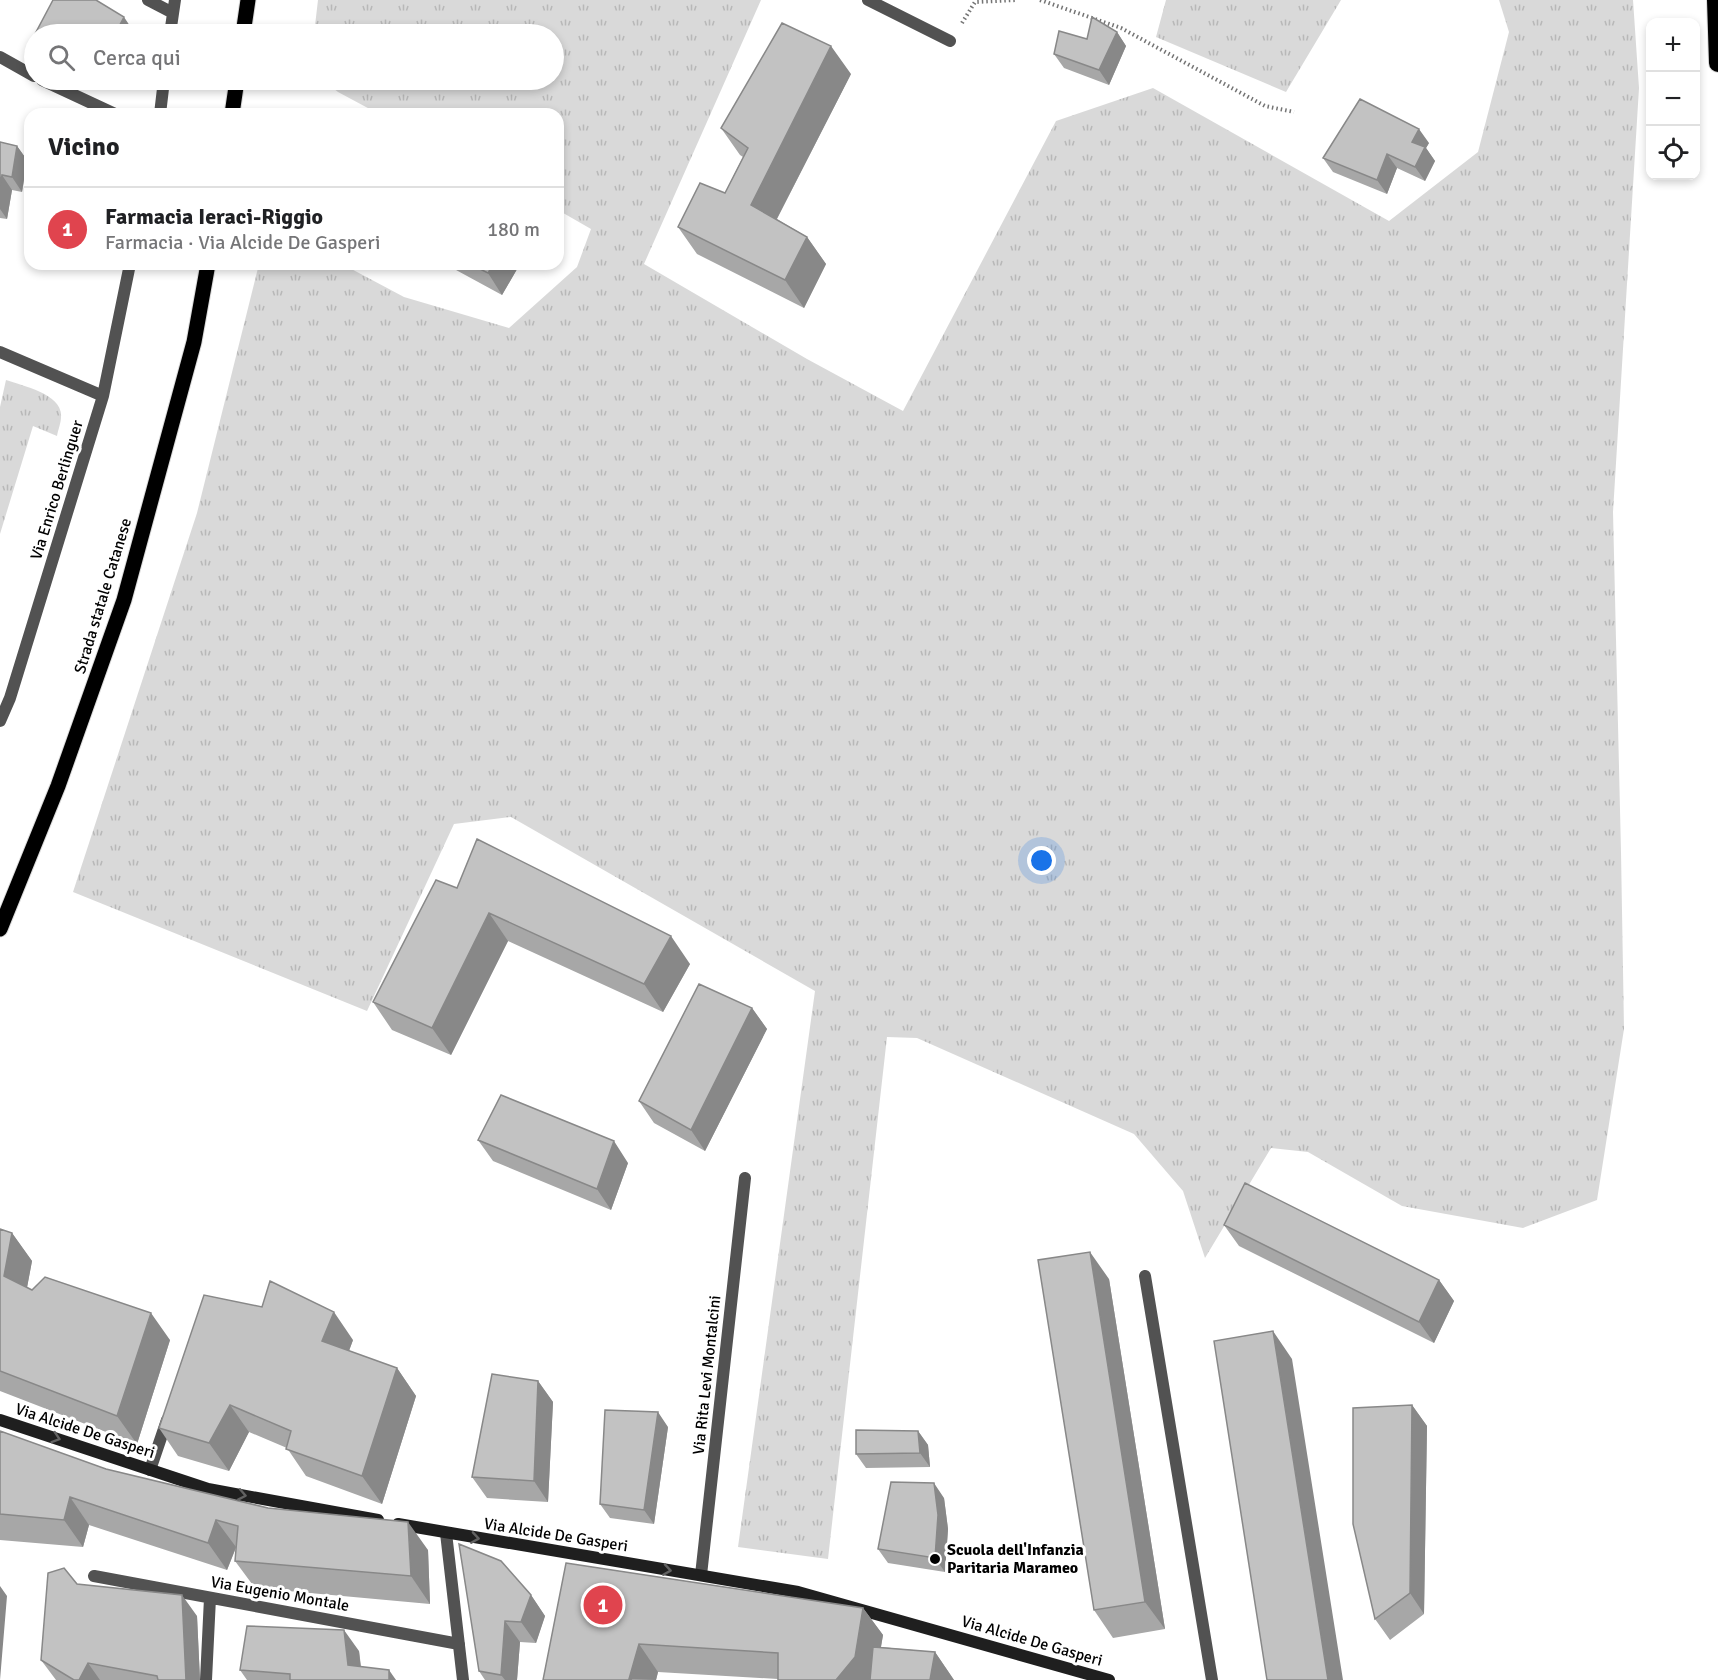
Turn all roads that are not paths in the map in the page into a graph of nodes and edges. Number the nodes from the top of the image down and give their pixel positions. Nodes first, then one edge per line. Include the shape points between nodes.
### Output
1 (148, 0) edge
2 (175, 0) edge
3 (248, 0) edge
4 (868, 0) edge
5 (1716, 0) edge
6 (173, 13) junction
7 (171, 24) edge
8 (244, 24) edge
9 (950, 41) road end
10 (0, 57) edge
11 (1718, 63) edge
12 (24, 70) edge
13 (63, 90) edge
14 (163, 90) edge
15 (236, 90) edge
16 (101, 108) edge
17 (160, 108) edge
18 (233, 108) edge
19 (129, 270) edge
20 (207, 270) edge
21 (0, 352) edge
22 (103, 396) junction
23 (0, 721) edge
24 (0, 929) edge
25 (745, 1178) dead end
26 (1145, 1276) dead end
27 (172, 1406) edge
28 (0, 1420) edge
29 (150, 1470) junction
30 (446, 1533) junction
31 (701, 1575) junction
32 (94, 1576) dead end
33 (210, 1598) junction
34 (459, 1644) junction
35 (206, 1680) edge
36 (463, 1680) edge
37 (1109, 1680) edge
38 (1212, 1680) edge

1 - 6 street
2 - 6 street
3 - 8 main road
4 - 9 street
5 - 11 highway
6 - 7 street
10 - 12 street
13 - 16 street
14 - 17 street
15 - 18 main road
19 - 22 street, Via Enrico Berlinguer
20 - 24 main road, Strada statale Catanese via 194,342 124,600 58,786
21 - 22 street
22 - 23 street, Via Enrico Berlinguer
25 - 31 street, Via Rita Levi Montalcini
26 - 38 street
27 - 29 street
28 -> 29 street, Via Alcide De Gasperi
29 -> 30 street, Via Alcide De Gasperi via 208,1489
30 -> 31 street, Via Alcide De Gasperi
30 - 34 street
31 - 37 street, Via Alcide De Gasperi via 798,1592
32 - 33 street, Via Eugenio Montale
33 - 34 street, Via Eugenio Montale
33 - 35 street
34 - 36 street

